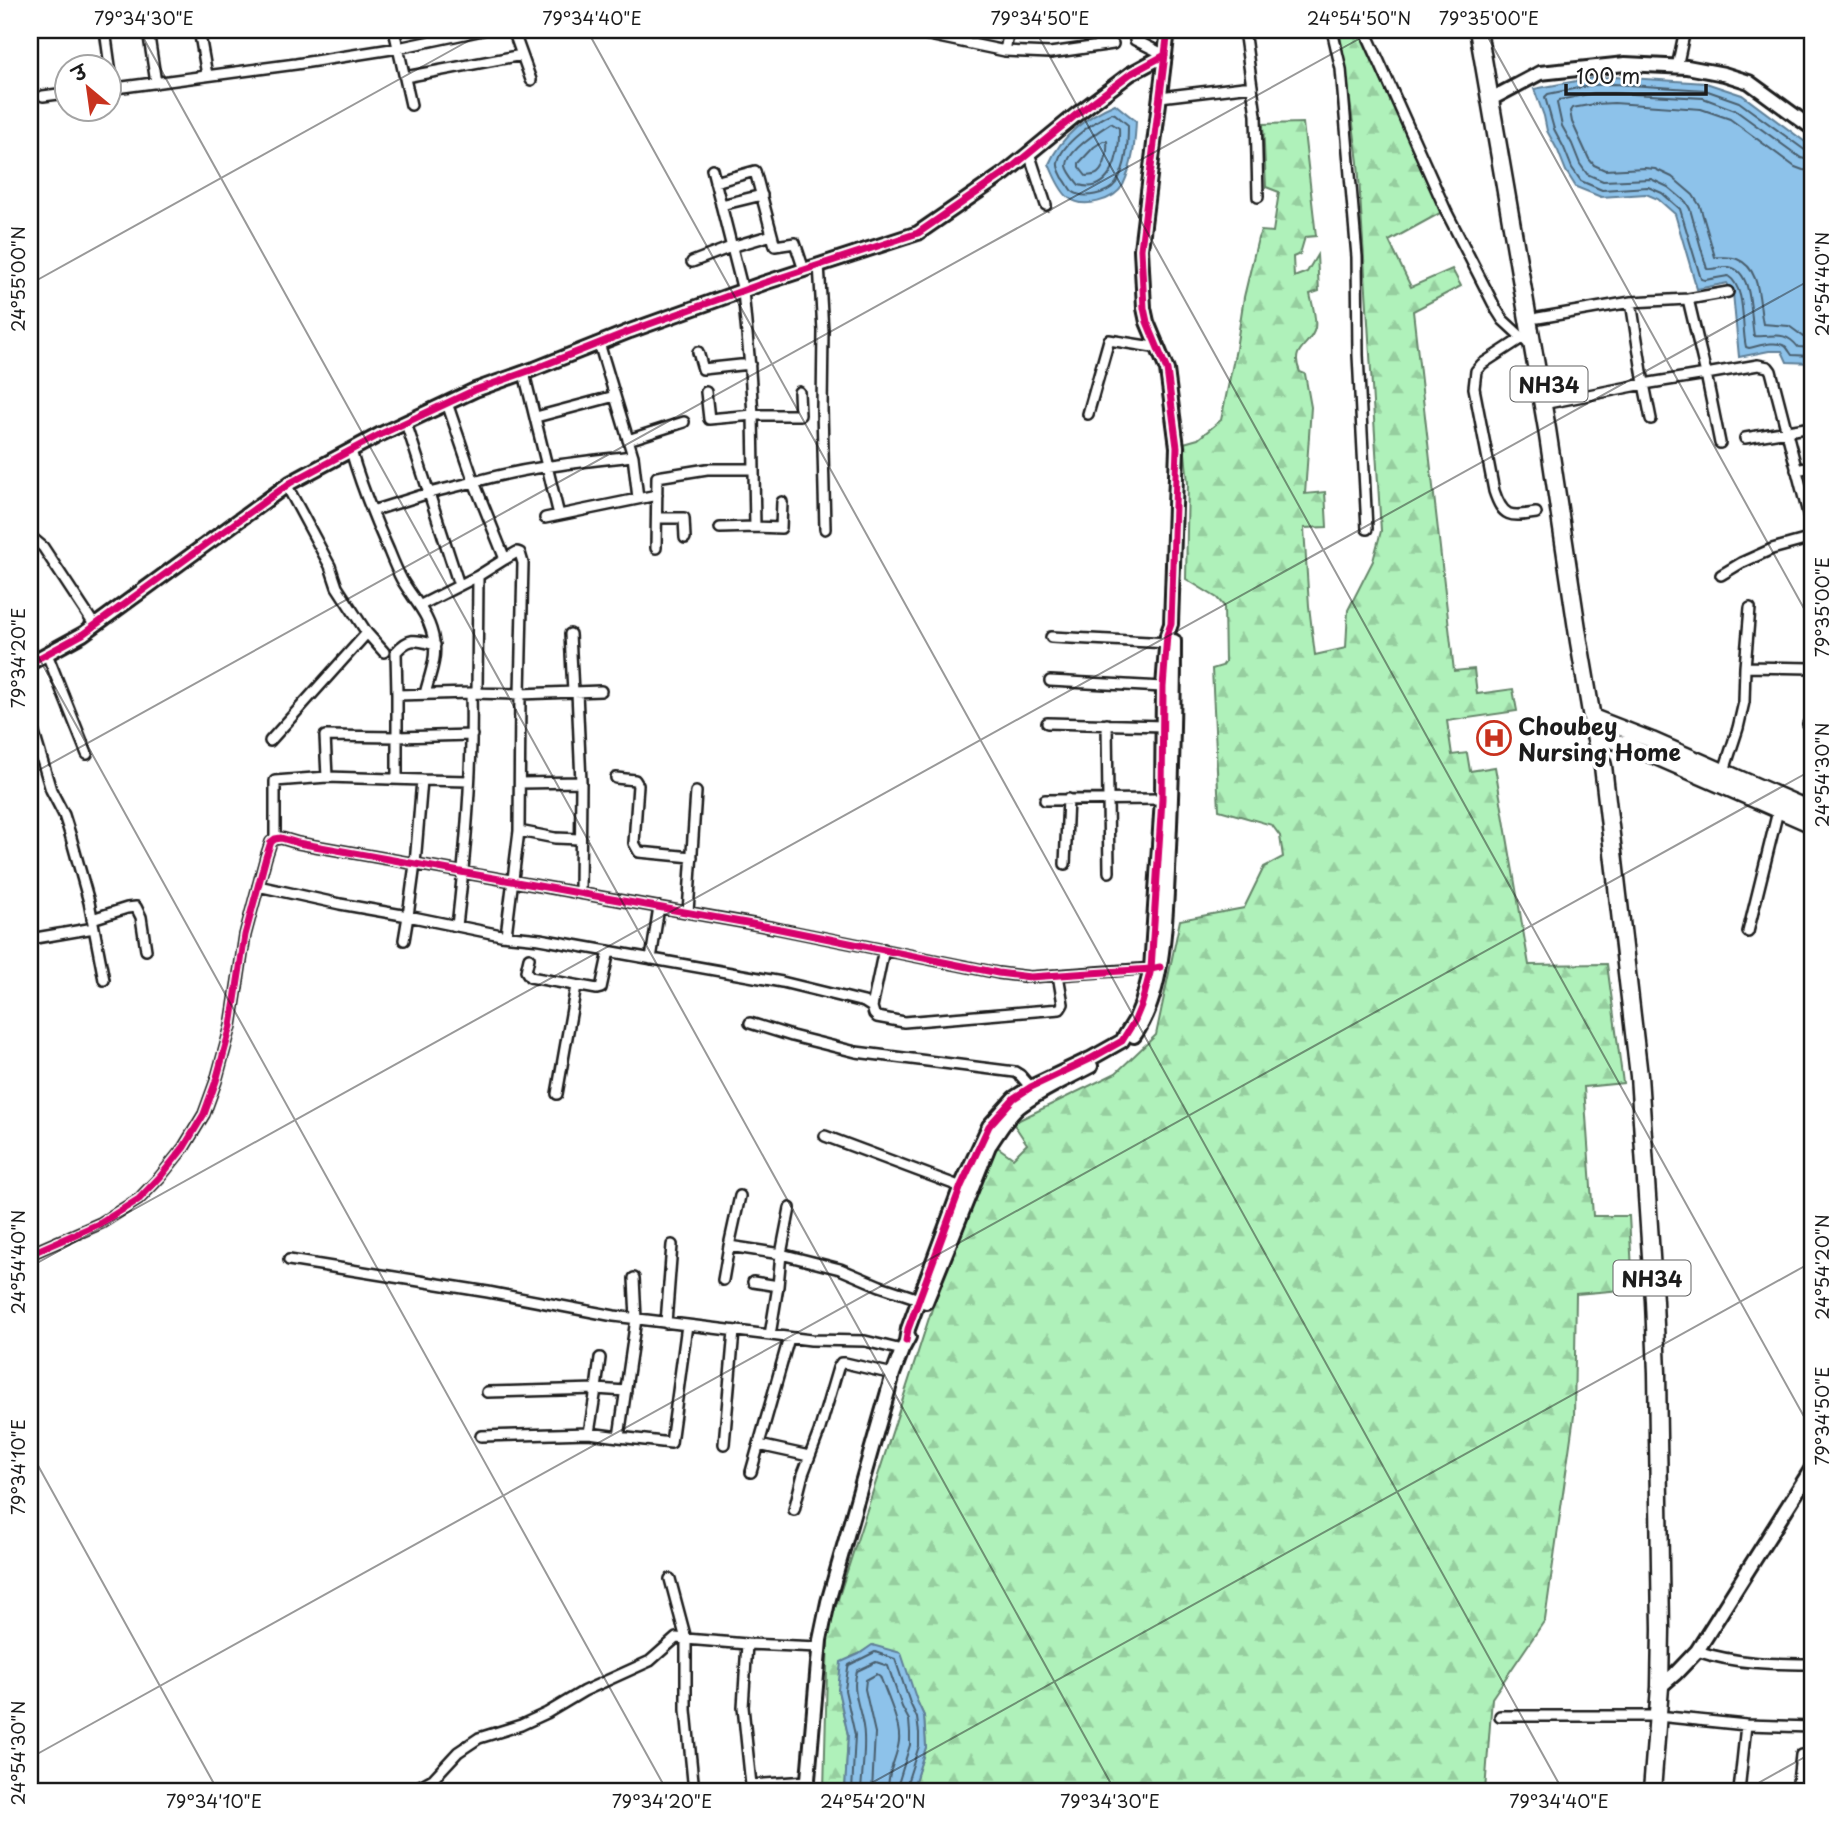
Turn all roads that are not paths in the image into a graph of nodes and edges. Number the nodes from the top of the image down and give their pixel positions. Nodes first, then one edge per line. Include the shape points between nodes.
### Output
1 (105, 30) edge
2 (148, 30) edge
3 (199, 30) edge
4 (394, 30) edge
5 (483, 30) edge
6 (513, 30) edge
7 (905, 30) edge
8 (1009, 30) edge
9 (1168, 30) edge
10 (1244, 30) edge
11 (1332, 30) edge
12 (1365, 30) edge
13 (1478, 30) edge
14 (1487, 30) edge
15 (1685, 30) edge
16 (929, 32) edge
17 (1135, 40) dead end
18 (1113, 44) dead end
19 (398, 48) junction
20 (1005, 51) junction
21 (107, 52) edge
22 (522, 55) junction
23 (1165, 55) junction
24 (1677, 66) junction
25 (207, 75) junction
26 (405, 77) junction
27 (531, 80) dead end
28 (156, 83) junction
29 (1252, 86) junction
30 (122, 87) edge
31 (52, 95) edge
32 (43, 96) dead end
33 (1160, 97) junction
34 (1494, 98) junction
35 (411, 104) dead end
36 (1812, 128) edge
37 (1029, 153) junction
38 (712, 169) dead end
39 (715, 182) junction
40 (762, 195) junction
41 (1258, 197) dead end
42 (721, 205) junction
43 (1046, 205) dead end
44 (772, 235) junction
45 (732, 247) junction
46 (692, 262) dead end
47 (820, 264) junction
48 (804, 270) junction
49 (743, 291) junction
50 (1728, 292) dead end
51 (1688, 299) junction
52 (1631, 302) junction
53 (1538, 318) junction
54 (599, 343) junction
55 (1528, 343) junction
56 (1159, 348) junction
57 (698, 352) dead end
58 (750, 364) junction
59 (524, 373) junction
60 (1706, 374) junction
61 (1644, 384) junction
62 (799, 391) dead end
63 (706, 392) dead end
64 (615, 396) junction
65 (447, 403) junction
66 (1547, 404) junction
67 (1088, 414) dead end
68 (753, 415) junction
69 (536, 417) junction
70 (1651, 419) dead end
71 (684, 422) dead end
72 (406, 423) junction
73 (1812, 427) edge
74 (1787, 432) junction
75 (1745, 438) dead end
76 (628, 440) junction
77 (1720, 443) dead end
78 (351, 451) junction
79 (633, 456) junction
80 (548, 466) junction
81 (1812, 467) edge
82 (753, 469) junction
83 (1796, 470) junction
84 (474, 482) junction
85 (288, 486) junction
86 (429, 493) junction
87 (657, 495) junction
88 (638, 498) junction
89 (782, 502) dead end
90 (372, 512) junction
91 (1536, 513) dead end
92 (559, 515) junction
93 (545, 518) dead end
94 (657, 518) junction
95 (755, 527) junction
96 (720, 528) dead end
97 (825, 529) dead end
98 (1367, 529) dead end
99 (1812, 529) edge
100 (30, 536) edge
101 (685, 538) dead end
102 (1812, 538) edge
103 (656, 548) dead end
104 (506, 559) junction
105 (1721, 575) dead end
106 (478, 576) junction
107 (459, 585) junction
108 (421, 605) junction
109 (1750, 608) dead end
110 (95, 626) junction
111 (367, 633) junction
112 (570, 634) dead end
113 (1051, 637) dead end
114 (1171, 643) junction
115 (435, 645) junction
116 (384, 652) dead end
117 (47, 654) junction
118 (30, 663) edge
119 (1745, 667) junction
120 (1812, 668) edge
121 (1050, 681) dead end
122 (1163, 687) junction
123 (601, 691) dead end
124 (575, 692) junction
125 (474, 693) junction
126 (425, 694) junction
127 (520, 694) junction
128 (397, 695) junction
129 (1598, 719) junction
130 (30, 720) edge
131 (1047, 723) dead end
132 (1107, 724) junction
133 (1164, 726) junction
134 (472, 735) junction
135 (397, 737) junction
136 (1601, 737) junction
137 (270, 741) dead end
138 (87, 754) dead end
139 (1724, 771) junction
140 (327, 776) junction
141 (397, 778) junction
142 (617, 778) dead end
143 (422, 780) junction
144 (469, 781) junction
145 (581, 782) junction
146 (520, 783) junction
147 (696, 792) dead end
148 (1068, 799) junction
149 (1108, 799) junction
150 (1161, 799) junction
151 (1045, 800) dead end
152 (1812, 810) edge
153 (1778, 811) junction
154 (1812, 825) edge
155 (519, 831) junction
156 (275, 839) junction
157 (580, 839) junction
158 (692, 857) junction
159 (415, 864) junction
160 (1065, 864) dead end
161 (463, 872) junction
162 (1109, 872) dead end
163 (512, 881) junction
164 (258, 887) junction
165 (580, 893) junction
166 (659, 907) junction
167 (688, 912) junction
168 (408, 916) junction
169 (93, 924) junction
170 (457, 926) junction
171 (1748, 932) dead end
172 (506, 935) junction
173 (30, 939) edge
174 (404, 940) dead end
175 (884, 949) junction
176 (146, 950) dead end
177 (608, 951) junction
178 (529, 958) dead end
179 (651, 959) junction
180 (1156, 968) junction
181 (1058, 975) junction
182 (104, 980) dead end
183 (576, 986) junction
184 (872, 1006) junction
185 (750, 1023) dead end
186 (1034, 1091) junction
187 (557, 1094) dead end
188 (825, 1136) dead end
189 (966, 1188) junction
190 (740, 1196) dead end
191 (790, 1208) dead end
192 (672, 1245) dead end
193 (729, 1246) junction
194 (30, 1254) edge
195 (782, 1254) junction
196 (289, 1260) dead end
197 (634, 1278) dead end
198 (723, 1280) dead end
199 (753, 1282) dead end
200 (778, 1286) junction
201 (923, 1300) junction
202 (636, 1319) junction
203 (666, 1323) junction
204 (687, 1325) junction
205 (734, 1331) junction
206 (770, 1335) junction
207 (789, 1338) junction
208 (904, 1346) junction
209 (600, 1358) dead end
210 (893, 1374) junction
211 (596, 1389) junction
212 (626, 1391) junction
213 (487, 1392) dead end
214 (589, 1433) junction
215 (481, 1436) dead end
216 (619, 1437) junction
217 (724, 1444) dead end
218 (759, 1445) junction
219 (809, 1456) junction
220 (1812, 1468) edge
221 (751, 1472) dead end
222 (794, 1510) dead end
223 (670, 1578) dead end
224 (686, 1639) junction
225 (747, 1644) junction
226 (819, 1647) junction
227 (1697, 1651) junction
228 (1812, 1664) edge
229 (1660, 1687) junction
230 (1500, 1716) dead end
231 (1658, 1716) junction
232 (1746, 1724) junction
233 (1812, 1727) edge
234 (1801, 1755) dead end
235 (807, 1786) edge
236 (411, 1791) edge
237 (694, 1791) edge
238 (1651, 1791) edge
239 (1739, 1791) edge
240 (1797, 1791) edge

1 - 21 street
2 - 28 street
3 - 25 street
4 - 19 street
5 - 19 street
6 - 22 street
7 - 16 street
8 - 20 street
9 - 23 street
10 - 29 street
11 - 98 street via 1341,69 1357,257
12 - 55 street via 1447,213 1496,309
13 - 34 highway, NH34
14 - 34 highway, NH34
15 - 24 street
16 - 20 street
17 - 23 street
18 - 20 street via 1050,52
19 - 25 street
19 - 26 street
22 - 26 street
22 - 27 street
23 - 33 street
23 - 37 street via 1130,74
24 - 34 street via 1625,64 1540,73
24 - 36 street via 1749,82
25 - 28 street
26 - 35 street
28 - 30 street
29 - 33 street
29 - 41 street
31 - 32 street
33 - 56 street via 1141,249 1144,308
34 - 53 highway, NH34
34 - 55 highway, NH34
37 - 43 street
37 - 47 street via 918,233
38 - 39 street
39 - 40 street via 755,171
39 - 42 street
40 - 42 street
40 - 44 street
42 - 45 street
44 - 45 street
44 - 48 street via 775,246 795,243
45 - 46 street
45 - 49 street
47 - 48 street
47 - 97 street
48 - 49 street
49 - 54 street
49 - 58 street
50 - 51 street
51 - 52 street
51 - 60 street
52 - 53 street
52 - 61 street
53 - 66 highway, NH34
54 - 59 street
54 - 64 street
55 - 66 highway, NH34
55 - 91 street via 1482,364 1474,388 1499,505 1510,515
56 - 67 street via 1109,340
56 - 114 street via 1170,383 1177,447 1171,624 1175,632
57 - 58 street via 703,369
58 - 68 street
59 - 65 street
59 - 69 street
60 - 61 street
60 - 74 street via 1768,367
60 - 77 street
61 - 66 street
61 - 70 street
62 - 68 street via 800,415
63 - 68 street via 709,419
64 - 69 street
64 - 76 street
65 - 72 street
65 - 84 street
66 - 129 highway, NH34 via 1579,642
68 - 82 street
69 - 80 street
71 - 76 street
72 - 78 street
72 - 86 street
73 - 74 street
74 - 75 street
74 - 83 street
76 - 79 street
78 - 85 street
78 - 90 street
79 - 80 street
79 - 88 street
80 - 84 street
80 - 92 street
81 - 83 street
82 - 87 street via 707,469 656,477
82 - 95 street
83 - 99 street
84 - 86 street
84 - 104 street
85 - 110 street
85 - 111 street via 337,587
86 - 90 street
86 - 107 street
87 - 88 street
87 - 94 street
88 - 92 street
89 - 95 street via 781,528
90 - 108 street via 402,580
92 - 93 street
94 - 101 street via 684,518
94 - 103 street
95 - 96 street
100 - 110 street via 43,547
102 - 105 street via 1772,549
104 - 106 street
104 - 127 street via 519,552 523,563
106 - 107 street
106 - 125 street
107 - 108 street
108 - 115 street
109 - 119 street
110 - 117 street
111 - 116 street
111 - 137 street
112 - 124 street
113 - 114 street
114 - 122 street
114 - 180 street via 1174,750 1167,897
115 - 126 street
115 - 128 street via 413,640 396,652
117 - 118 street
117 - 138 street
119 - 120 street
119 - 139 street via 1744,702
121 - 122 street
122 - 133 street
123 - 124 street
124 - 127 street
124 - 145 street
125 - 126 street
125 - 127 street
125 - 134 street
126 - 128 street
127 - 146 street
128 - 135 street
129 - 136 highway, NH34
129 - 139 main road
130 - 169 street via 51,790 64,815
131 - 132 street
132 - 133 street
132 - 149 street
133 - 150 street
134 - 135 street
134 - 144 street
135 - 140 street via 326,736
135 - 141 street
136 - 153 main road
136 - 229 highway, NH34 via 1639,1076 1654,1301
139 - 152 main road
140 - 141 street
140 - 156 street via 275,781
141 - 143 street
142 - 158 street via 635,780 638,786 634,843 639,852
143 - 144 street
143 - 159 street
144 - 161 street
145 - 146 street
145 - 157 street
146 - 155 street
147 - 158 street
148 - 149 street
148 - 151 street
148 - 160 street
149 - 150 street
149 - 162 street
150 - 180 street
153 - 154 main road
153 - 171 street
155 - 157 street
155 - 163 street
156 - 159 street
156 - 164 street
157 - 165 street
158 - 167 street
159 - 161 street
159 - 168 street
161 - 163 street
161 - 170 street
163 - 165 street
163 - 172 street
164 - 168 street
164 - 194 street via 219,1070 204,1114 184,1147 138,1199 101,1223
165 - 166 street
166 - 167 street
166 - 179 street
167 - 175 street
168 - 170 street
168 - 174 street
169 - 173 street
169 - 176 street via 136,907
169 - 182 street
170 - 172 street
172 - 177 street
175 - 181 street via 998,973
175 - 184 street
177 - 179 street
177 - 183 street via 601,988
178 - 183 street via 526,971 530,977
179 - 184 street via 782,982
180 - 181 street
180 - 186 street via 1154,997 1130,1042 1105,1059
181 - 184 street via 1060,1009 904,1022 877,1017
183 - 187 street
185 - 186 street via 856,1052 1015,1072
186 - 189 street via 1001,1127
188 - 189 street
189 - 201 street
190 - 193 street
191 - 195 street
192 - 203 street
193 - 195 street
193 - 198 street
195 - 200 street
195 - 201 street via 840,1269
196 - 202 street
197 - 202 street
199 - 200 street
200 - 206 street
201 - 208 street via 916,1329
202 - 203 street
202 - 212 street
203 - 204 street
204 - 205 street
204 - 216 street via 671,1443
205 - 206 street
205 - 217 street
206 - 207 street
207 - 208 street
207 - 218 street
208 - 210 street
209 - 211 street
210 - 219 street via 841,1363
210 - 226 street
211 - 212 street
211 - 213 street
211 - 214 street
212 - 216 street
214 - 215 street
214 - 216 street
218 - 219 street
218 - 221 street
219 - 222 street
220 - 227 street
223 - 224 street
224 - 225 street
224 - 236 street via 676,1638 650,1661 547,1713 479,1738 458,1752 433,1779
224 - 237 street via 686,1710
225 - 226 street
225 - 235 street via 743,1707 751,1785
226 - 235 street
227 - 228 street via 1737,1662
227 - 229 street
229 - 231 highway, NH34
230 - 231 street
231 - 232 street
231 - 238 highway, NH34
232 - 233 street
232 - 239 street
234 - 240 street

